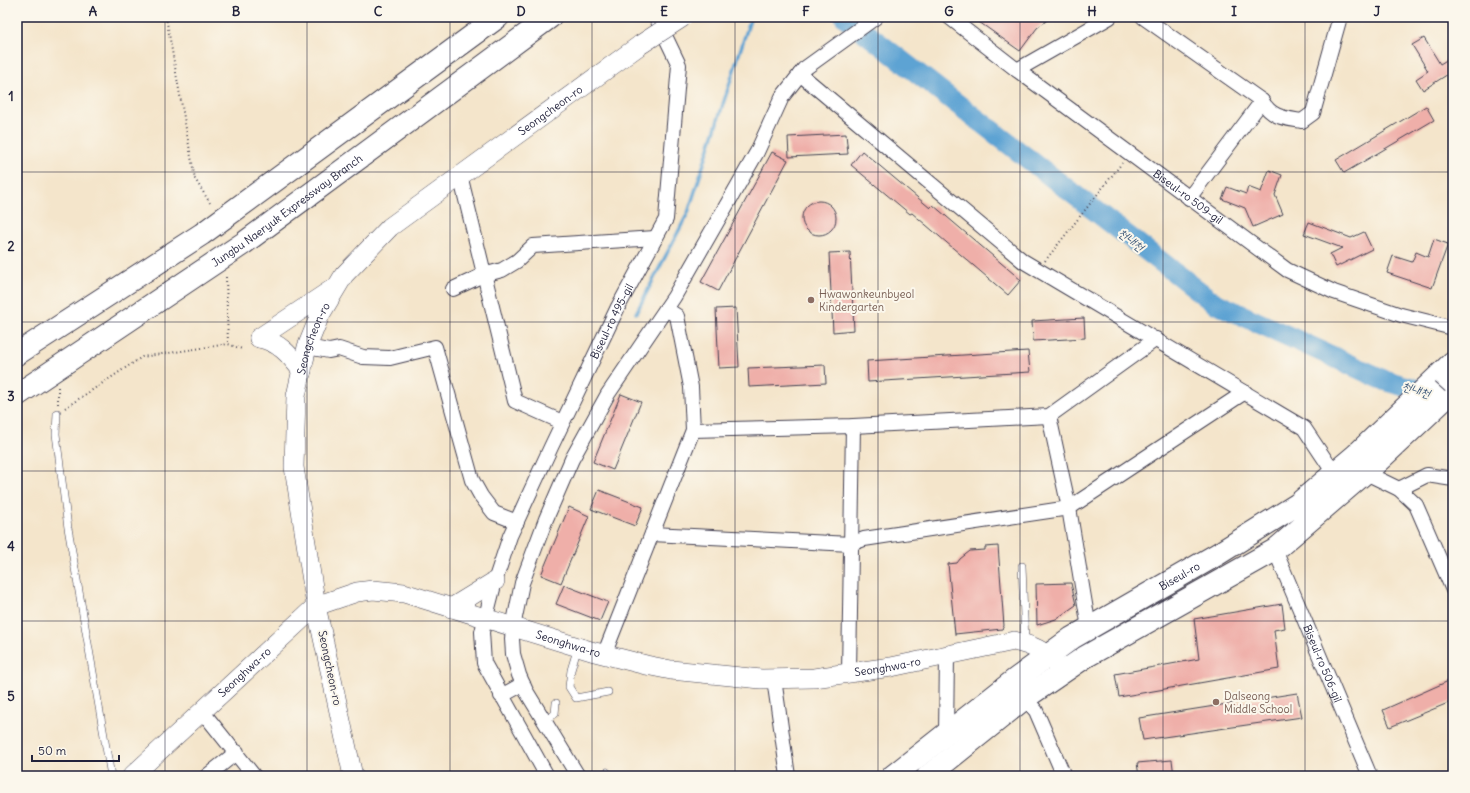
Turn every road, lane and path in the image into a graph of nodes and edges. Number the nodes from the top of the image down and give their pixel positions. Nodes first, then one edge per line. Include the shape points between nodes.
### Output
1 (166, 17) edge
2 (498, 17) edge
3 (550, 17) edge
4 (656, 17) edge
5 (683, 17) edge
6 (876, 17) edge
7 (949, 17) edge
8 (1110, 17) edge
9 (1143, 17) edge
10 (1340, 17) edge
11 (1017, 70) junction
12 (802, 72) junction
13 (1262, 101) junction
14 (1122, 163) dead end
15 (460, 175) junction
16 (1189, 198) junction
17 (210, 203) dead end
18 (655, 238) junction
19 (1042, 265) dead end
20 (483, 275) junction
21 (226, 277) dead end
22 (335, 288) junction
23 (453, 289) dead end
24 (666, 309) junction
25 (1453, 328) edge
26 (259, 338) junction
27 (1156, 340) junction
28 (228, 344) junction
29 (307, 347) junction
30 (17, 354) edge
31 (302, 370) junction
32 (1449, 373) edge
33 (58, 388) dead end
34 (1453, 391) edge
35 (1245, 392) junction
36 (17, 395) edge
37 (57, 413) junction
38 (1049, 416) junction
39 (562, 422) junction
40 (853, 426) junction
41 (693, 430) junction
42 (1364, 464) junction
43 (1334, 473) junction
44 (1453, 479) edge
45 (1399, 490) junction
46 (1069, 508) junction
47 (517, 522) junction
48 (652, 534) junction
49 (851, 544) junction
50 (1275, 550) junction
51 (1022, 566) dead end
52 (495, 582) junction
53 (1453, 590) edge
54 (316, 606) junction
55 (1127, 607) junction
56 (452, 608) junction
57 (484, 618) junction
58 (513, 627) junction
59 (1089, 628) junction
60 (1110, 643) junction
61 (1025, 644) junction
62 (578, 647) junction
63 (604, 655) junction
64 (947, 655) junction
65 (1049, 655) junction
66 (1063, 672) junction
67 (849, 673) junction
68 (774, 679) junction
69 (523, 684) junction
70 (608, 692) dead end
71 (501, 696) junction
72 (1025, 698) junction
73 (556, 703) dead end
74 (995, 709) junction
75 (202, 711) junction
76 (544, 721) junction
77 (946, 735) junction
78 (237, 752) junction
79 (939, 772) edge
80 (111, 776) edge
81 (132, 776) edge
82 (207, 776) edge
83 (254, 776) edge
84 (353, 776) edge
85 (547, 776) edge
86 (578, 776) edge
87 (788, 776) edge
88 (893, 776) edge
89 (1064, 776) edge
90 (1370, 776) edge

1 - 17 path via 195,179
2 - 30 main road via 202,234
3 - 36 main road, Jungbu Naeryuk Expressway Branch via 244,243
4 - 18 street, Biseul-ro 495-gil via 679,65 666,219
5 - 15 main road, Seongcheon-ro, bridge via 640,45
6 - 12 street
7 - 11 street, Biseul-ro 509-gil
8 - 11 street
9 - 13 street
10 - 13 street via 1313,113 1302,121 1282,118 1268,111
11 - 16 street, Biseul-ro 509-gil
12 - 24 street via 782,97 757,152
12 - 27 street via 1023,261
13 - 16 street
14 - 19 path
15 - 20 street
15 - 22 main road, Seongcheon-ro via 390,227 344,275
16 - 25 street, Biseul-ro 509-gil via 1287,270 1334,292 1401,315
18 - 20 street via 533,246 517,261 502,270
18 - 39 street, Biseul-ro 495-gil
20 - 23 street
20 - 39 street via 515,401
21 - 28 path
22 - 26 main road
22 - 29 main road, Seongcheon-ro
24 - 41 street via 677,316 691,387
24 - 58 street via 608,394 572,459 522,583
26 - 28 path via 242,350
26 - 31 main road via 280,346
27 - 35 street
27 - 38 street
28 - 37 path via 142,357
29 - 31 main road, Seongcheon-ro
29 - 47 street via 329,351 340,348 363,357 390,358 435,347 472,480 494,513
31 - 54 main road, Seongcheon-ro via 294,416 294,467
32 - 42 main road, Biseul-ro
33 - 37 path
34 - 42 main road, Biseul-ro
35 - 43 street via 1304,428
35 - 46 street
37 - 80 lane via 56,434 68,528
38 - 40 street
38 - 46 street
39 - 47 street, Biseul-ro 495-gil
40 - 41 street
40 - 49 street
41 - 48 street
42 - 43 main road, Biseul-ro
42 - 45 street
42 - 50 main road, Biseul-ro
43 - 55 main road, Biseul-ro via 1298,504
44 - 45 street via 1428,475
45 - 53 street via 1416,504
46 - 49 street via 864,539
46 - 59 street
47 - 52 street, Biseul-ro 495-gil
48 - 49 street
48 - 63 street
49 - 67 street
50 - 60 main road, Biseul-ro
50 - 90 street, Biseul-ro 506-gil
51 - 61 lane
52 - 56 main road
52 - 57 street, Biseul-ro 495-gil
54 - 56 main road, Seonghwa-ro via 357,592 373,590 404,593
54 - 75 main road, Seonghwa-ro
54 - 84 main road, Seongcheon-ro
55 - 59 main road, Biseul-ro
55 - 60 main road via 1121,618 1106,631
56 - 57 main road, Seonghwa-ro
57 - 58 main road, Seonghwa-ro
57 - 71 street, Biseul-ro 495-gil via 481,641 484,663
58 - 62 main road, Seonghwa-ro
58 - 69 street via 513,654
59 - 65 main road, Biseul-ro
60 - 66 main road, Biseul-ro
61 - 64 main road, Seonghwa-ro via 1014,641
61 - 65 main road, Seonghwa-ro
62 - 63 main road, Seonghwa-ro
62 - 70 lane via 569,687 576,698
63 - 68 main road, Seonghwa-ro via 671,670
64 - 67 main road, Seonghwa-ro
64 - 77 street
65 - 66 main road, Seonghwa-ro
65 - 74 main road, Biseul-ro
66 - 72 main road, Biseul-ro
67 - 68 main road, Seonghwa-ro via 814,678
68 - 87 street
69 - 71 street
69 - 76 street
71 - 85 street, Biseul-ro 495-gil
72 - 74 main road, Biseul-ro
72 - 89 street via 1036,711
73 - 76 lane via 555,714
74 - 77 main road, Biseul-ro
74 - 79 main road, Biseul-ro
75 - 78 street
75 - 81 main road, Seonghwa-ro
76 - 86 street
77 - 88 main road, Biseul-ro
78 - 82 street
78 - 83 street

